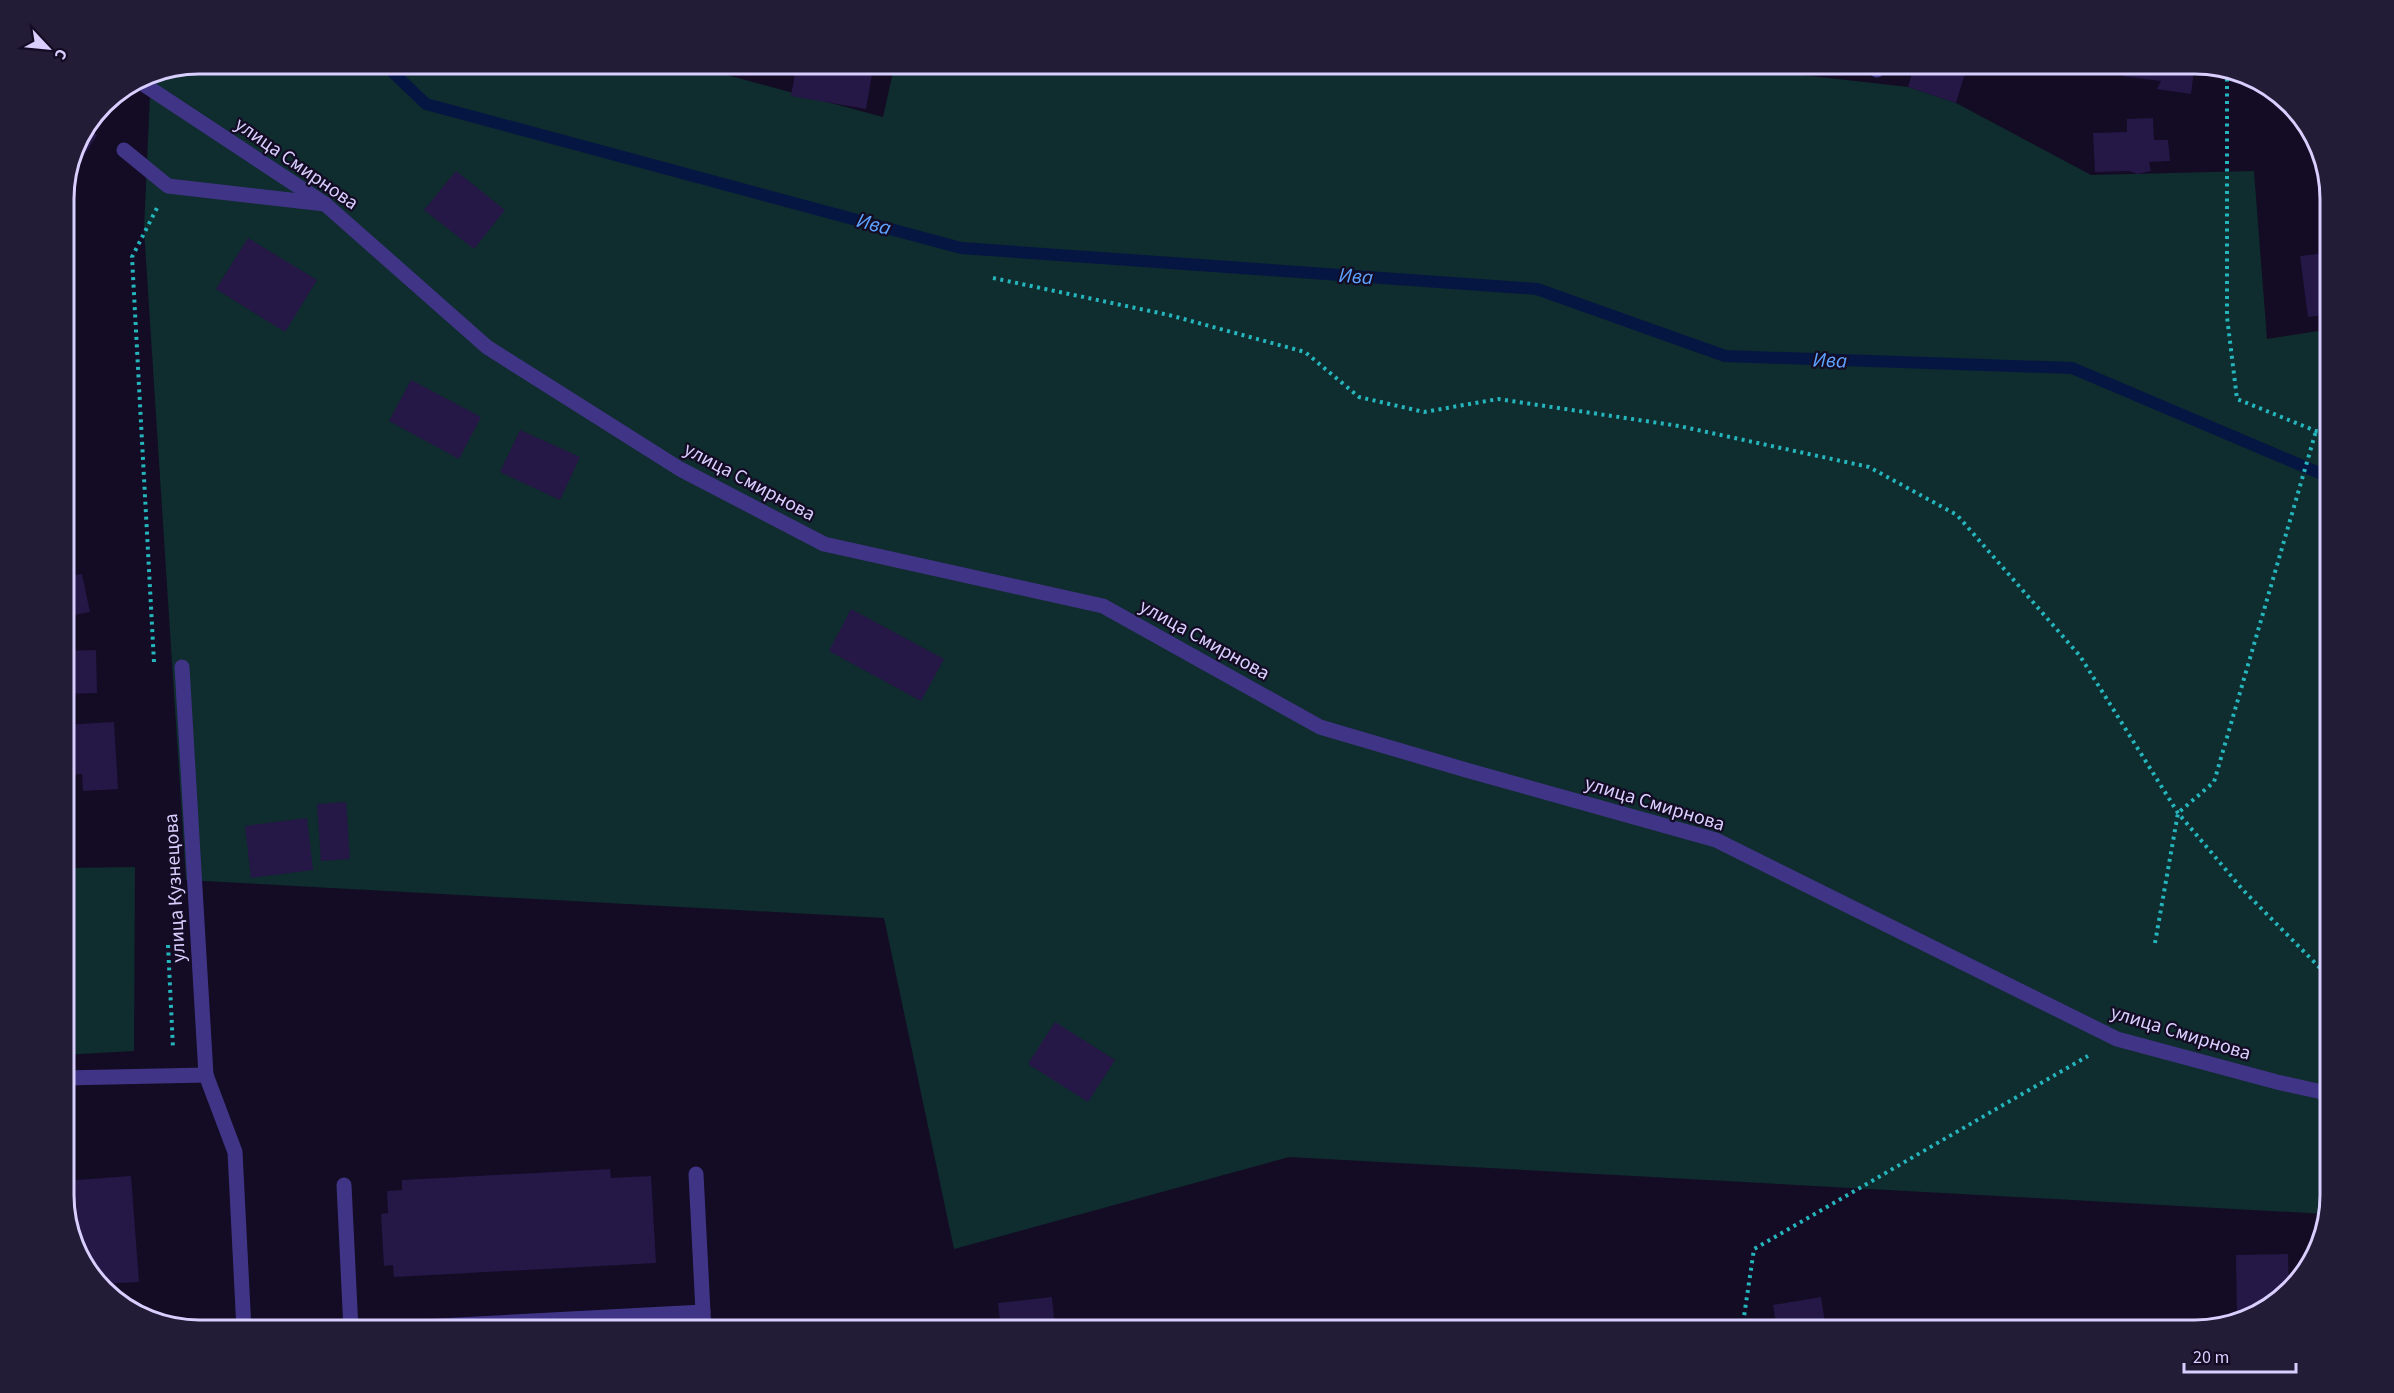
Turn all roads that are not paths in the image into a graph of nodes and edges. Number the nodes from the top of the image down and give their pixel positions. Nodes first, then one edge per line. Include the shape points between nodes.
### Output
1 (145, 85) edge
2 (124, 150) dead end
3 (325, 204) junction
4 (182, 667) dead end
5 (206, 1075) junction
6 (74, 1078) edge
7 (2320, 1092) edge
8 (696, 1174) dead end
9 (344, 1185) dead end
10 (703, 1312) junction
11 (243, 1319) edge
12 (350, 1319) edge
13 (571, 1319) edge
14 (703, 1319) edge

1 - 3 street, улица Смирнова
2 - 3 street via 168,186
3 - 7 street, улица Смирнова via 487,347 680,469 824,544 1103,606 1320,727 1716,840 2117,1039
4 - 5 street, улица Кузнецова
5 - 6 street
5 - 11 street, улица Кузнецова via 235,1152
8 - 10 street
9 - 12 street
10 - 13 street
10 - 14 street

